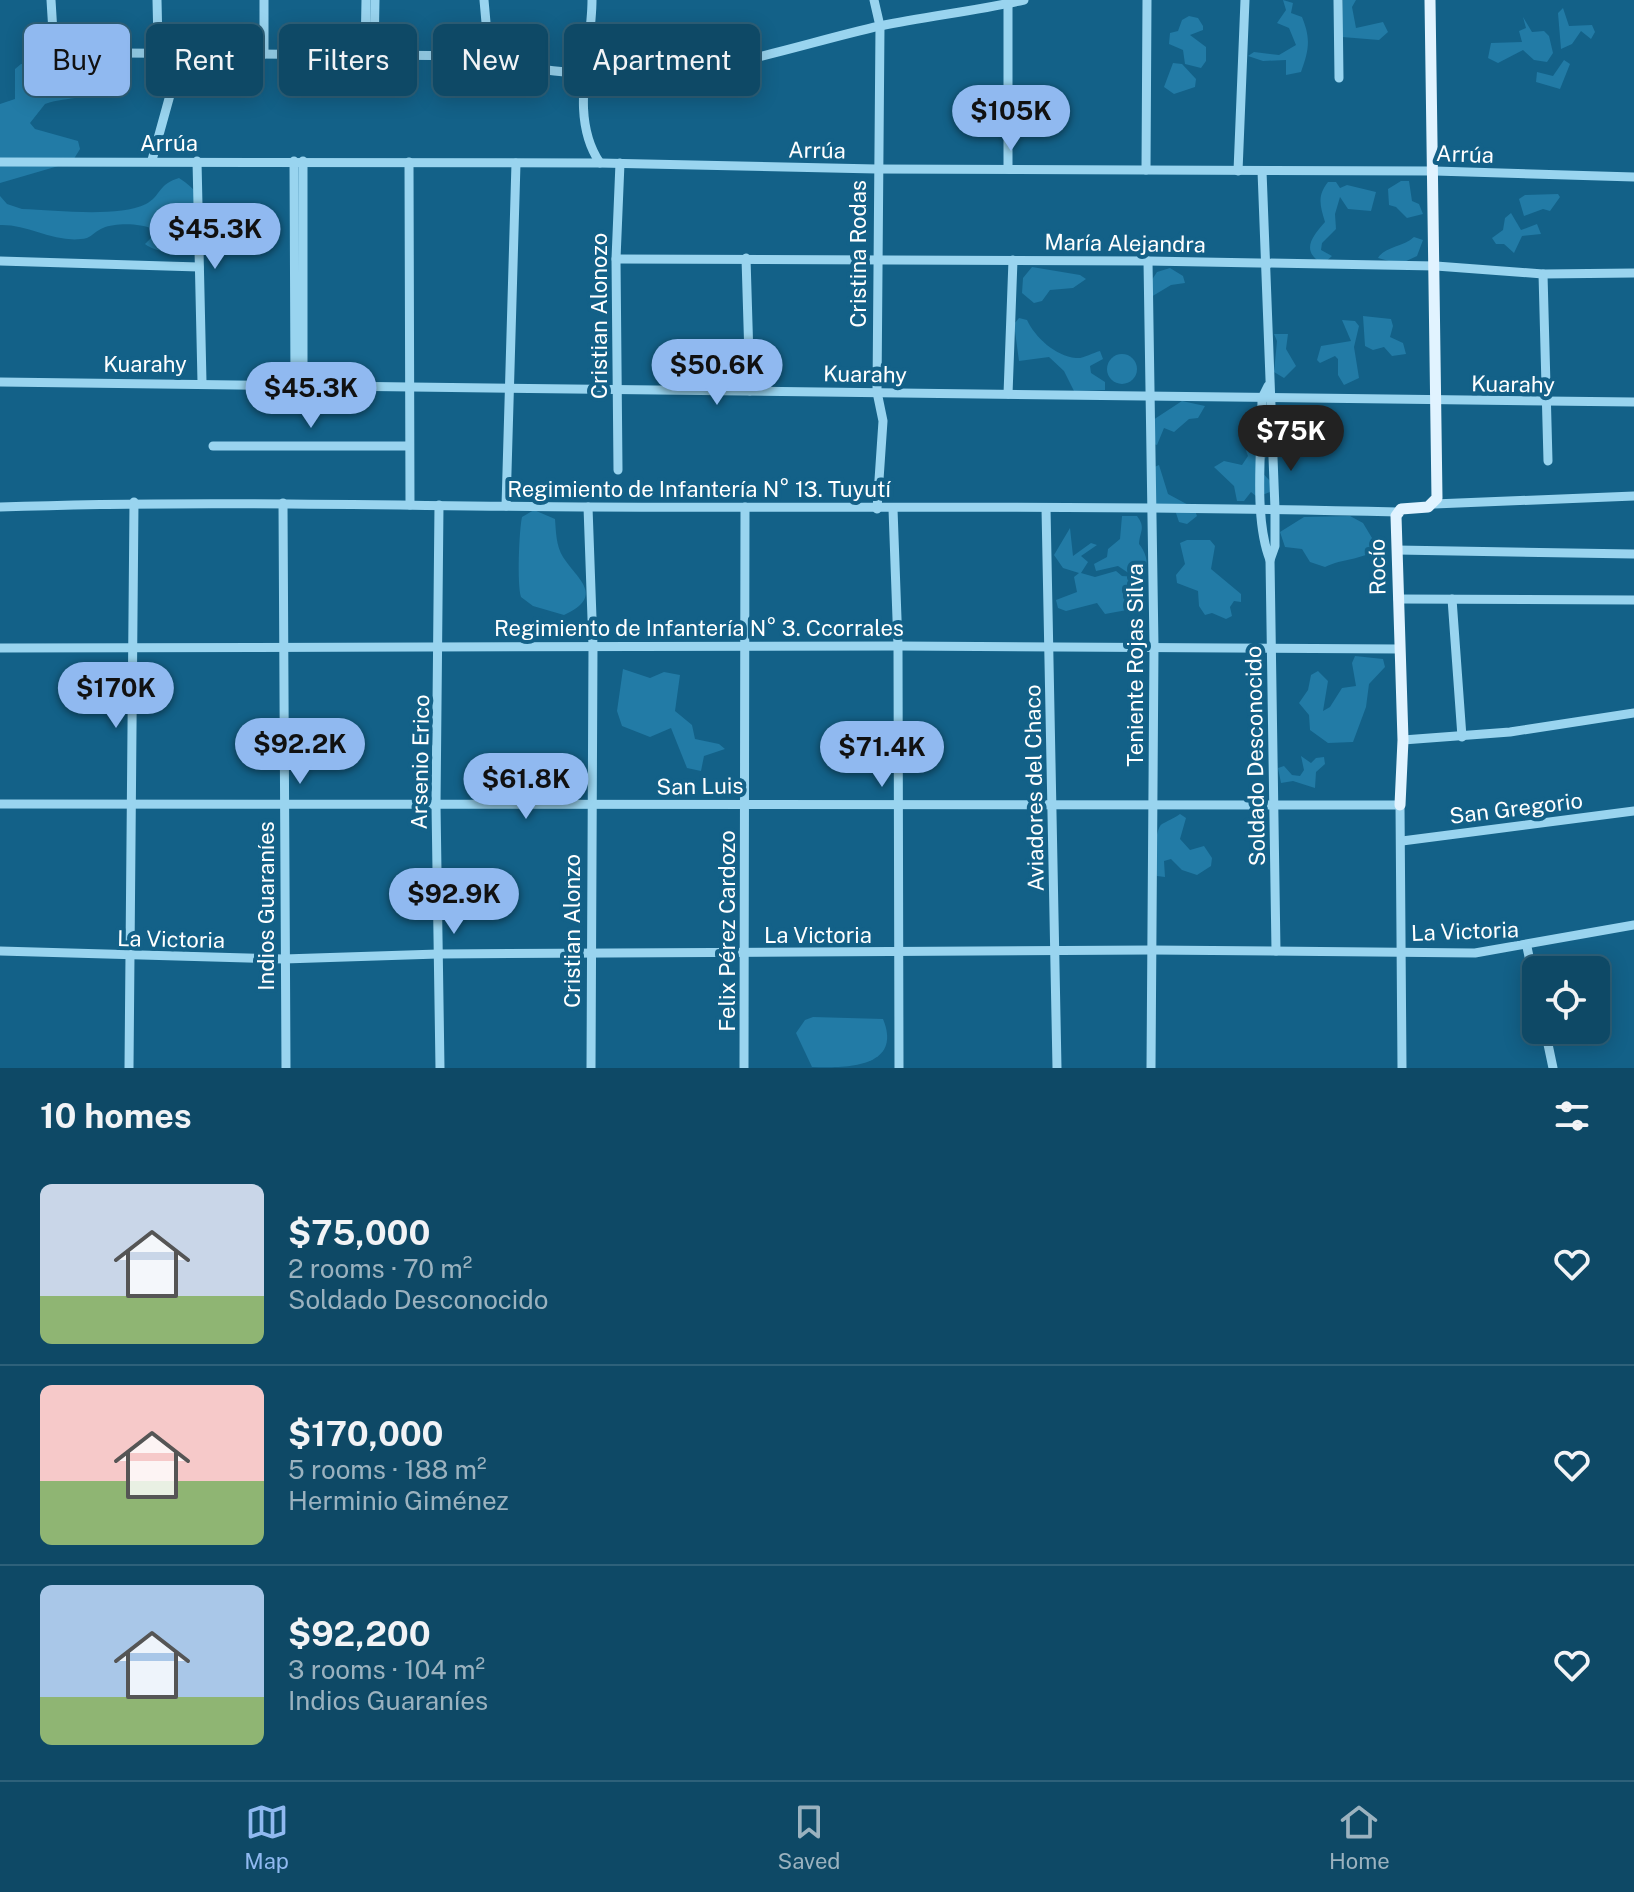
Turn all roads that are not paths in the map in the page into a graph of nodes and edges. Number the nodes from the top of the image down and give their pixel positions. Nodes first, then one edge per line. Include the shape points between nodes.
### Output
1 (51, 0) edge
2 (157, 0) edge
3 (264, 0) edge
4 (366, 0) edge
5 (375, 0) edge
6 (484, 0) edge
7 (592, 0) edge
8 (874, 0) edge
9 (1024, 0) edge
10 (1147, 0) edge
11 (1245, 0) edge
12 (1338, 0) edge
13 (1430, 0) edge
14 (1008, 4) junction
15 (52, 24) edge
16 (158, 24) edge
17 (368, 24) edge
18 (373, 24) edge
19 (486, 24) edge
20 (590, 24) edge
21 (880, 26) junction
22 (264, 54) joint
23 (279, 54) edge
24 (760, 56) edge
25 (1339, 78) dead end
26 (170, 96) edge
27 (585, 96) edge
28 (152, 160) junction
29 (197, 161) junction
30 (298, 161) junction
31 (0, 162) edge
32 (409, 162) junction
33 (516, 163) junction
34 (600, 163) junction
35 (620, 163) junction
36 (876, 169) junction
37 (1008, 169) junction
38 (1146, 170) junction
39 (1238, 171) junction
40 (1262, 171) junction
41 (1435, 171) junction
42 (1634, 177) edge
43 (746, 258) junction
44 (876, 258) junction
45 (616, 259) junction
46 (1013, 260) junction
47 (0, 261) edge
48 (1148, 261) junction
49 (1265, 264) junction
50 (1436, 266) junction
51 (199, 267) junction
52 (1634, 273) edge
53 (1543, 274) junction
54 (0, 382) edge
55 (202, 382) junction
56 (299, 384) junction
57 (408, 386) junction
58 (512, 388) junction
59 (616, 390) junction
60 (750, 391) junction
61 (877, 392) junction
62 (1008, 394) junction
63 (1150, 396) junction
64 (1267, 398) junction
65 (1435, 400) junction
66 (1634, 402) edge
67 (1549, 403) junction
68 (213, 446) dead end
69 (409, 446) junction
70 (1548, 461) dead end
71 (618, 470) dead end
72 (1634, 496) edge
73 (134, 502) junction
74 (283, 503) junction
75 (1434, 504) junction
76 (410, 505) junction
77 (439, 505) junction
78 (506, 506) junction
79 (1151, 506) junction
80 (0, 507) edge
81 (588, 507) junction
82 (745, 507) junction
83 (1046, 508) junction
84 (1263, 508) junction
85 (877, 509) junction
86 (893, 509) junction
87 (1275, 509) junction
88 (1398, 512) junction
89 (1397, 550) junction
90 (1634, 554) edge
91 (1270, 560) junction
92 (1398, 599) junction
93 (1452, 599) junction
94 (1634, 600) edge
95 (135, 646) junction
96 (282, 646) junction
97 (440, 646) junction
98 (593, 646) junction
99 (898, 646) junction
100 (1050, 646) junction
101 (1154, 646) junction
102 (0, 648) edge
103 (747, 648) junction
104 (1272, 648) junction
105 (1399, 649) junction
106 (1634, 713) edge
107 (1462, 737) junction
108 (1403, 740) junction
109 (746, 803) junction
110 (0, 804) edge
111 (284, 804) junction
112 (1273, 804) junction
113 (130, 805) junction
114 (436, 805) junction
115 (590, 805) junction
116 (899, 805) junction
117 (1400, 805) junction
118 (1154, 806) junction
119 (1052, 807) junction
120 (1634, 811) edge
121 (1402, 841) junction
122 (1634, 925) edge
123 (1527, 947) junction
124 (1152, 950) junction
125 (0, 951) edge
126 (1276, 951) junction
127 (1054, 952) junction
128 (1402, 952) junction
129 (745, 953) junction
130 (901, 953) junction
131 (438, 954) junction
132 (589, 955) junction
133 (1529, 956) edge
134 (133, 957) junction
135 (284, 959) junction
136 (1548, 1044) edge
137 (129, 1068) edge
138 (286, 1068) edge
139 (440, 1068) edge
140 (591, 1068) edge
141 (744, 1068) edge
142 (899, 1068) edge
143 (1057, 1068) edge
144 (1151, 1068) edge
145 (1402, 1068) edge
146 (1553, 1068) edge

1 - 15 street
2 - 16 street
3 - 22 street
4 - 17 street
5 - 18 street
6 - 19 street
7 - 20 street
8 - 21 street, Cristina Rodas
9 - 14 street
10 - 38 street
11 - 39 street
12 - 25 street
13 - 41 main road
14 - 21 street
14 - 37 street
21 - 24 street
21 - 36 street, Cristina Rodas
22 - 23 street
26 - 28 street
27 - 34 street via 586,136
28 - 29 street, Arrúa
28 - 31 street, Arrúa
29 - 30 street, Arrúa
29 - 51 street
30 - 32 street, Arrúa
30 - 56 street
32 - 33 street, Arrúa
32 - 57 street
33 - 34 street, Arrúa
33 - 58 street
34 - 35 street, Arrúa
35 - 36 street, Arrúa
35 - 45 street, Cristian Alonozo
36 - 37 street, Arrúa
36 - 44 street, Cristina Rodas
37 - 38 street, Arrúa
38 - 39 street, Arrúa
39 - 40 street, Arrúa
40 - 41 street, Arrúa
40 - 49 street, Soldado Desconocido
41 - 42 street, Arrúa
41 - 50 main road
43 - 44 street, María Alejandra
43 - 45 street, María Alejandra
43 - 60 street
44 - 46 street, María Alejandra
44 - 61 street, Cristina Rodas
45 - 59 street, Cristian Alonozo
46 - 48 street, María Alejandra
46 - 62 street
47 - 51 street
48 - 49 street, María Alejandra
48 - 63 street, Teniente Rojas Silva
49 - 50 street, María Alejandra
49 - 64 street, Soldado Desconocido
50 - 53 street, María Alejandra
50 - 65 main road
51 - 55 street
52 - 53 street, María Alejandra
53 - 67 street
54 - 55 street, Kuarahy
55 - 56 street, Kuarahy
56 - 57 street, Kuarahy
57 - 58 street, Kuarahy
57 - 69 street
58 - 59 street, Kuarahy
58 - 78 street
59 - 60 street, Kuarahy
59 - 71 street, Cristian Alonozo
60 - 61 street, Kuarahy
61 - 62 street, Kuarahy
61 - 85 street, Cristina Rodas via 883,421
62 - 63 street, Kuarahy
63 - 64 street, Kuarahy
63 - 79 street, Teniente Rojas Silva
64 - 65 street, Kuarahy
64 - 84 street, Soldado Desconocido
64 - 87 street, Soldado Desconocido
65 - 67 street, Kuarahy
65 - 75 main road
66 - 67 street, Kuarahy
67 - 70 street
68 - 69 street
69 - 76 street
72 - 75 street
73 - 74 street, Regimiento de Infantería N° 13. Tuyutí
73 - 80 street, Regimiento de Infantería N° 13. Tuyutí
73 - 95 street
74 - 76 street, Regimiento de Infantería N° 13. Tuyutí
74 - 96 street, Indios Guaraníes
75 - 88 main road, Rocío
76 - 77 street, Regimiento de Infantería N° 13. Tuyutí
77 - 78 street, Regimiento de Infantería N° 13. Tuyutí
77 - 97 street, Arsenio Erico
78 - 81 street, Regimiento de Infantería N° 13. Tuyutí
79 - 83 street, Regimiento de Infantería N° 13. Tuyutí
79 - 84 street, Regimiento de Infantería N° 13. Tuyutí
79 - 101 street, Teniente Rojas Silva
81 - 82 street, Regimiento de Infantería N° 13. Tuyutí
81 - 98 street, Cristian Alonzo
82 - 85 street, Regimiento de Infantería N° 13. Tuyutí
82 - 103 street, Felix Pérez Cardozo
83 - 86 street, Regimiento de Infantería N° 13. Tuyutí
83 - 100 street, Aviadores del Chaco
84 - 87 street, Regimiento de Infantería N° 13. Tuyutí
84 - 91 street, Soldado Desconocido
85 - 86 street, Regimiento de Infantería N° 13. Tuyutí
86 - 99 street
87 - 88 street, Regimiento de Infantería N° 13. Tuyutí
87 - 91 street, Soldado Desconocido
88 - 89 main road, Rocío
89 - 90 street
89 - 92 main road, Rocío
91 - 104 street, Soldado Desconocido
92 - 93 street
92 - 105 main road, Rocío
93 - 94 street
93 - 107 street
95 - 96 street, Regimiento de Infantería N° 3. Ccorrales
95 - 102 street, Regimiento de Infantería N° 3. Ccorrales
95 - 113 street
96 - 97 street, Regimiento de Infantería N° 3. Ccorrales
96 - 111 street, Indios Guaraníes
97 - 98 street, Regimiento de Infantería N° 3. Ccorrales
97 - 114 street, Arsenio Erico
98 - 103 street, Regimiento de Infantería N° 3. Ccorrales
98 - 115 street, Cristian Alonzo
99 - 100 street, Regimiento de Infantería N° 3. Ccorrales
99 - 103 street, Regimiento de Infantería N° 3. Ccorrales
99 - 116 street
100 - 101 street, Regimiento de Infantería N° 3. Ccorrales
100 - 119 street, Aviadores del Chaco
101 - 104 street, Regimiento de Infantería N° 3. Ccorrales
101 - 118 street, Teniente Rojas Silva
103 - 109 street, Felix Pérez Cardozo
104 - 105 street, Regimiento de Infantería N° 3. Ccorrales
104 - 112 street, Soldado Desconocido
105 - 108 main road, Rocío
106 - 107 street
107 - 108 street
108 - 117 main road, Rocío
109 - 115 street, San Luis
109 - 116 street, San Luis
109 - 129 street, Felix Pérez Cardozo
110 - 113 street, San Luis
111 - 113 street, San Luis
111 - 114 street, San Luis
111 - 135 street, Indios Guaraníes
112 - 117 street, San Luis
112 - 118 street, San Luis
112 - 126 street, Soldado Desconocido
113 - 134 street
114 - 115 street, San Luis
114 - 131 street, Arsenio Erico
115 - 132 street, Cristian Alonzo
116 - 119 street, San Luis
116 - 130 street
117 - 121 street, Rocío
118 - 119 street, San Luis
118 - 124 street, Teniente Rojas Silva
119 - 127 street, Aviadores del Chaco
120 - 121 street, San Gregorio
121 - 128 street, Rocío
122 - 123 street, La Victoria
123 - 128 street, La Victoria
123 - 133 street
124 - 126 street, La Victoria
124 - 127 street, La Victoria
124 - 144 street, Teniente Rojas Silva
125 - 134 street, La Victoria
126 - 128 street, La Victoria
127 - 130 street, La Victoria
127 - 143 street, Aviadores del Chaco
128 - 145 street, Rocío
129 - 130 street, La Victoria
129 - 132 street, La Victoria
129 - 141 street, Felix Pérez Cardozo
130 - 142 street
131 - 132 street, La Victoria
131 - 135 street, La Victoria
131 - 139 street, Arsenio Erico
132 - 140 street, Cristian Alonzo
134 - 135 street, La Victoria
134 - 137 street
135 - 138 street, Indios Guaraníes
136 - 146 street

